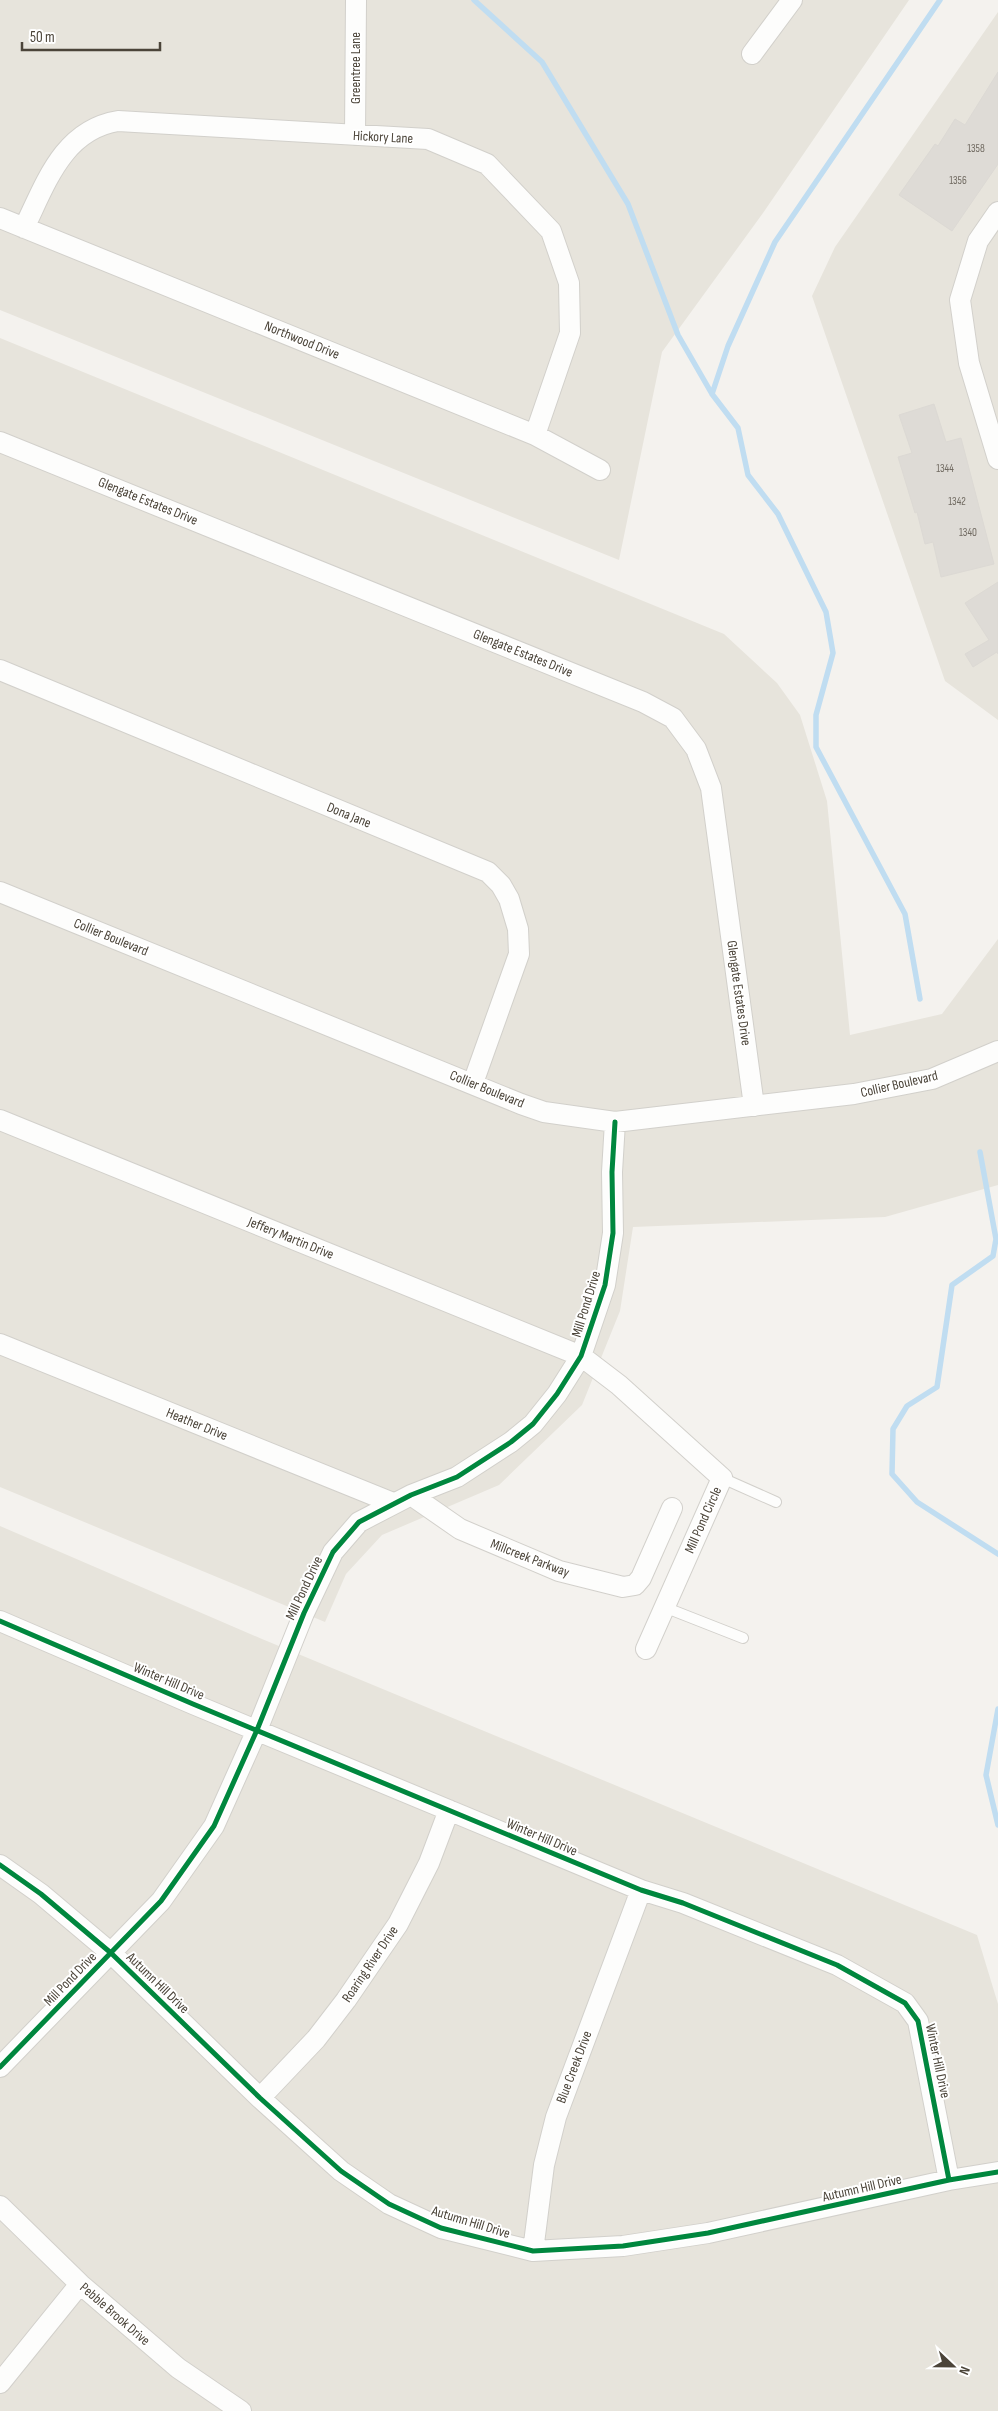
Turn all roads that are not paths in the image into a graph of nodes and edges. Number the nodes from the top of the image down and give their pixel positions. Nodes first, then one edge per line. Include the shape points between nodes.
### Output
1 (356, 0) edge
2 (792, 0) edge
3 (752, 54) dead end
4 (355, 135) junction
5 (998, 212) edge
6 (0, 218) edge
7 (24, 228) junction
8 (535, 435) junction
9 (0, 442) edge
10 (998, 459) edge
11 (600, 470) dead end
12 (0, 670) edge
13 (0, 892) edge
14 (998, 1051) edge
15 (473, 1083) junction
16 (754, 1106) junction
17 (0, 1120) edge
18 (615, 1122) junction
19 (0, 1344) edge
20 (581, 1356) junction
21 (722, 1478) junction
22 (402, 1499) junction
23 (776, 1502) dead end
24 (672, 1508) dead end
25 (664, 1608) junction
26 (0, 1621) edge
27 (742, 1638) dead end
28 (646, 1649) dead end
29 (257, 1730) junction
30 (449, 1810) junction
31 (0, 1865) edge
32 (641, 1890) junction
33 (111, 1953) junction
34 (0, 2067) edge
35 (260, 2098) junction
36 (998, 2172) edge
37 (949, 2180) junction
38 (0, 2206) edge
39 (533, 2251) junction
40 (80, 2284) junction
41 (0, 2383) edge
42 (241, 2411) edge

1 - 4 street, Greentree Lane
2 - 3 street
4 - 7 street, Hickory Lane via 118,121 100,124 84,134 56,162
4 - 8 street, Hickory Lane via 428,139 487,164 551,231 569,283 570,333
5 - 10 street via 978,241 960,300 969,363
6 - 7 street, Northwood Drive
7 - 8 street, Northwood Drive
8 - 11 street, Northwood Drive
9 - 16 street, Glengate Estates Drive via 643,702 673,718 696,749 710,788
12 - 15 street, Dona Jane via 488,872 501,885 508,899 518,929 519,954
13 - 15 street, Collier Boulevard
14 - 16 street, Collier Boulevard via 932,1079 854,1094
15 - 18 street, Collier Boulevard via 544,1112
16 - 18 street, Collier Boulevard
17 - 20 street, Jeffery Martin Drive
18 - 20 street, Mill Pond Drive via 611,1259
19 - 22 street, Heather Drive
20 - 21 street, Mill Pond Circle via 619,1385
20 - 22 street, Mill Pond Drive via 533,1424 471,1469
21 - 23 lane
21 - 25 street, Mill Pond Circle
22 - 24 street, Millcreek Parkway via 460,1529 559,1571 623,1587 635,1585 641,1578
22 - 29 street, Mill Pond Drive via 359,1522 333,1552 304,1613
25 - 27 lane
25 - 28 street, Mill Pond Circle
26 - 29 street, Winter Hill Drive
29 - 30 street, Winter Hill Drive
29 - 33 street, Mill Pond Drive via 214,1826 161,1901
30 - 32 street, Winter Hill Drive
30 - 35 street, Roaring River Drive via 429,1863 398,1924 316,2039
31 - 33 street, Autumn Hill Drive via 41,1894
32 - 37 street, Winter Hill Drive via 683,1903 837,1965 905,2003 912,2010 921,2031
32 - 39 street, Blue Creek Drive via 556,2117 544,2165
33 - 34 street, Mill Pond Drive
33 - 35 street, Autumn Hill Drive
35 - 39 street, Autumn Hill Drive via 341,2170 389,2204 441,2228
36 - 37 street, Autumn Hill Drive
37 - 39 street, Autumn Hill Drive via 708,2233 623,2246
38 - 40 street, Pebble Brook Drive
40 - 41 street
40 - 42 street, Pebble Brook Drive via 178,2368

